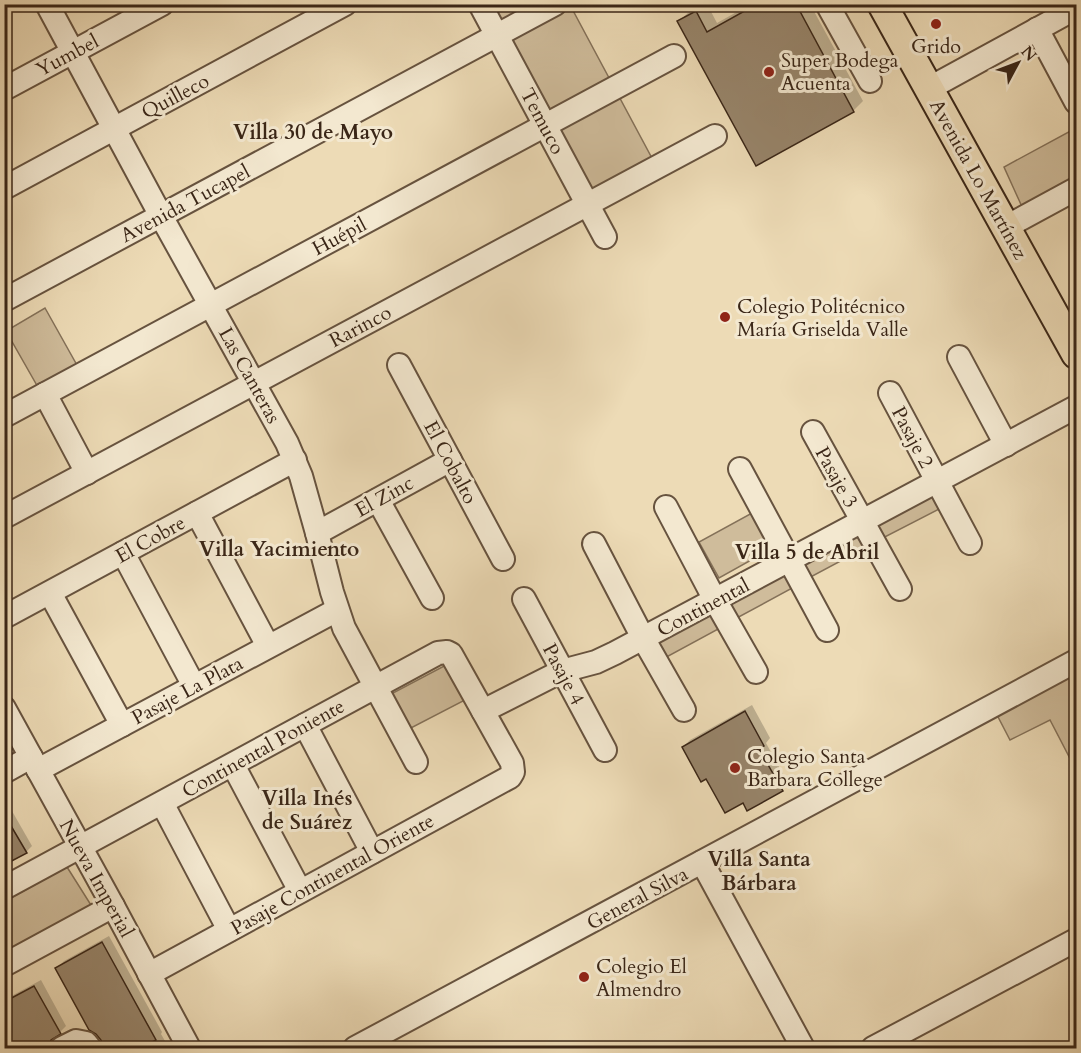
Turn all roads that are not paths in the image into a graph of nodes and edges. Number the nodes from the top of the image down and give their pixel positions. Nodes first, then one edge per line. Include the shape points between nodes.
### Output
1 (47, 4) edge
2 (162, 4) edge
3 (345, 4) edge
4 (480, 4) edge
5 (555, 4) edge
6 (827, 4) edge
7 (882, 4) edge
8 (1077, 8) edge
9 (1037, 29) junction
10 (497, 36) junction
11 (73, 53) junction
12 (674, 56) dead end
13 (870, 81) dead end
14 (4, 89) edge
15 (928, 89) junction
16 (1077, 102) edge
17 (545, 125) junction
18 (114, 129) junction
19 (716, 136) dead end
20 (4, 188) edge
21 (1077, 189) edge
22 (587, 204) junction
23 (161, 216) junction
24 (1006, 227) junction
25 (605, 237) dead end
26 (4, 300) edge
27 (211, 304) junction
28 (1077, 354) edge
29 (959, 357) dead end
30 (399, 365) dead end
31 (254, 383) junction
32 (890, 393) dead end
33 (45, 394) junction
34 (1077, 407) edge
35 (4, 416) edge
36 (813, 432) dead end
37 (1006, 445) junction
38 (295, 460) junction
39 (450, 460) junction
40 (740, 469) dead end
41 (87, 473) junction
42 (937, 482) junction
43 (378, 500) junction
44 (666, 507) dead end
45 (197, 513) junction
46 (4, 517) edge
47 (862, 522) junction
48 (317, 533) junction
49 (970, 543) dead end
50 (594, 544) dead end
51 (123, 553) junction
52 (503, 559) dead end
53 (789, 561) junction
54 (900, 589) dead end
55 (50, 593) junction
56 (432, 598) dead end
57 (524, 598) dead end
58 (715, 600) junction
59 (337, 610) junction
60 (4, 617) edge
61 (827, 630) dead end
62 (643, 638) junction
63 (268, 646) junction
64 (1077, 661) edge
65 (562, 671) junction
66 (756, 672) dead end
67 (194, 686) junction
68 (376, 687) junction
69 (4, 708) edge
70 (684, 710) dead end
71 (483, 711) junction
72 (122, 725) junction
73 (305, 725) junction
74 (605, 750) dead end
75 (416, 762) dead end
76 (34, 764) junction
77 (233, 765) junction
78 (4, 772) edge
79 (162, 803) junction
80 (80, 848) junction
81 (372, 852) junction
82 (702, 862) junction
83 (4, 888) edge
84 (300, 891) junction
85 (113, 906) junction
86 (229, 930) junction
87 (1077, 940) edge
88 (4, 965) edge
89 (149, 974) junction
90 (183, 1046) edge
91 (62, 1048) edge
92 (90, 1048) edge
93 (355, 1048) edge
94 (803, 1048) edge
95 (873, 1048) edge

1 - 11 street, Las Canteras
2 - 11 street, Yumbel
3 - 18 street, Quilleco
4 - 10 street, Temuco
5 - 10 street, Avenida Tucapel
6 - 13 street
7 - 15 main road, Avenida Lo Martínez
8 - 9 street
9 - 15 street
9 - 16 street
10 - 17 street, Temuco
10 - 23 street, Avenida Tucapel
11 - 14 street, Yumbel
11 - 18 street, Las Canteras
12 - 17 street, Huépil
15 - 24 main road, Avenida Lo Martínez
17 - 22 street, Temuco
17 - 27 street, Huépil
18 - 20 street, Quilleco
18 - 23 street, Las Canteras
19 - 22 street, Rarinco
21 - 24 street
22 - 25 street, Temuco
22 - 31 street, Rarinco
23 - 26 street, Avenida Tucapel
23 - 27 street, Las Canteras
24 - 28 main road, Avenida Lo Martínez
27 - 31 street, Las Canteras
27 - 33 street, Huépil
29 - 37 street
30 - 39 street, El Cobalto
31 - 38 street, Las Canteras
31 - 41 street, Rarinco
32 - 42 street, Pasaje 2
33 - 35 street, Huépil
33 - 41 street
34 - 37 street, Continental
36 - 47 street, Pasaje 3
37 - 42 street, Continental
38 - 45 street, El Cobre
38 - 48 street, Las Canteras
39 - 43 street, El Zinc
39 - 52 street, El Cobalto
40 - 53 street
41 - 46 street, Rarinco
42 - 47 street, Continental
42 - 49 street, Pasaje 2
43 - 48 street, El Zinc
43 - 56 street
44 - 58 street
45 - 51 street, El Cobre
45 - 63 street
47 - 53 street, Continental
47 - 54 street, Pasaje 3
48 - 59 street, Las Canteras
50 - 62 street
51 - 55 street, El Cobre
51 - 67 street
53 - 58 street, Continental
53 - 61 street
55 - 60 street, El Cobre
55 - 72 street
57 - 65 street, Pasaje 4
58 - 62 street, Continental
58 - 66 street
59 - 63 street, Pasaje La Plata
59 - 68 street, Las Canteras
62 - 65 street, Continental via 606,658
62 - 70 street
63 - 67 street, Pasaje La Plata
64 - 82 street, General Silva
65 - 71 street, Continental
65 - 74 street, Pasaje 4
67 - 72 street, Pasaje La Plata
68 - 71 street, Continental Poniente via 438,653 447,652 454,657
68 - 73 street, Continental Poniente
68 - 75 street, Las Canteras
69 - 76 street, Nueva Imperial
71 - 81 street, Pasaje Continental Oriente via 512,763 513,772
72 - 76 street, Pasaje La Plata
73 - 77 street, Continental Poniente
73 - 81 street
76 - 78 street, Pasaje La Plata
76 - 80 street, Nueva Imperial
77 - 79 street, Continental Poniente
77 - 84 street
79 - 80 street, Continental Poniente
79 - 86 street
80 - 83 street, Continental Poniente
80 - 85 street, Nueva Imperial
81 - 84 street, Pasaje Continental Oriente
82 - 93 street, General Silva
82 - 94 street
84 - 86 street, Pasaje Continental Oriente
85 - 88 street
85 - 89 street, Nueva Imperial
86 - 89 street, Pasaje Continental Oriente
87 - 95 street
89 - 90 street, Nueva Imperial
91 - 92 street via 76,1041

